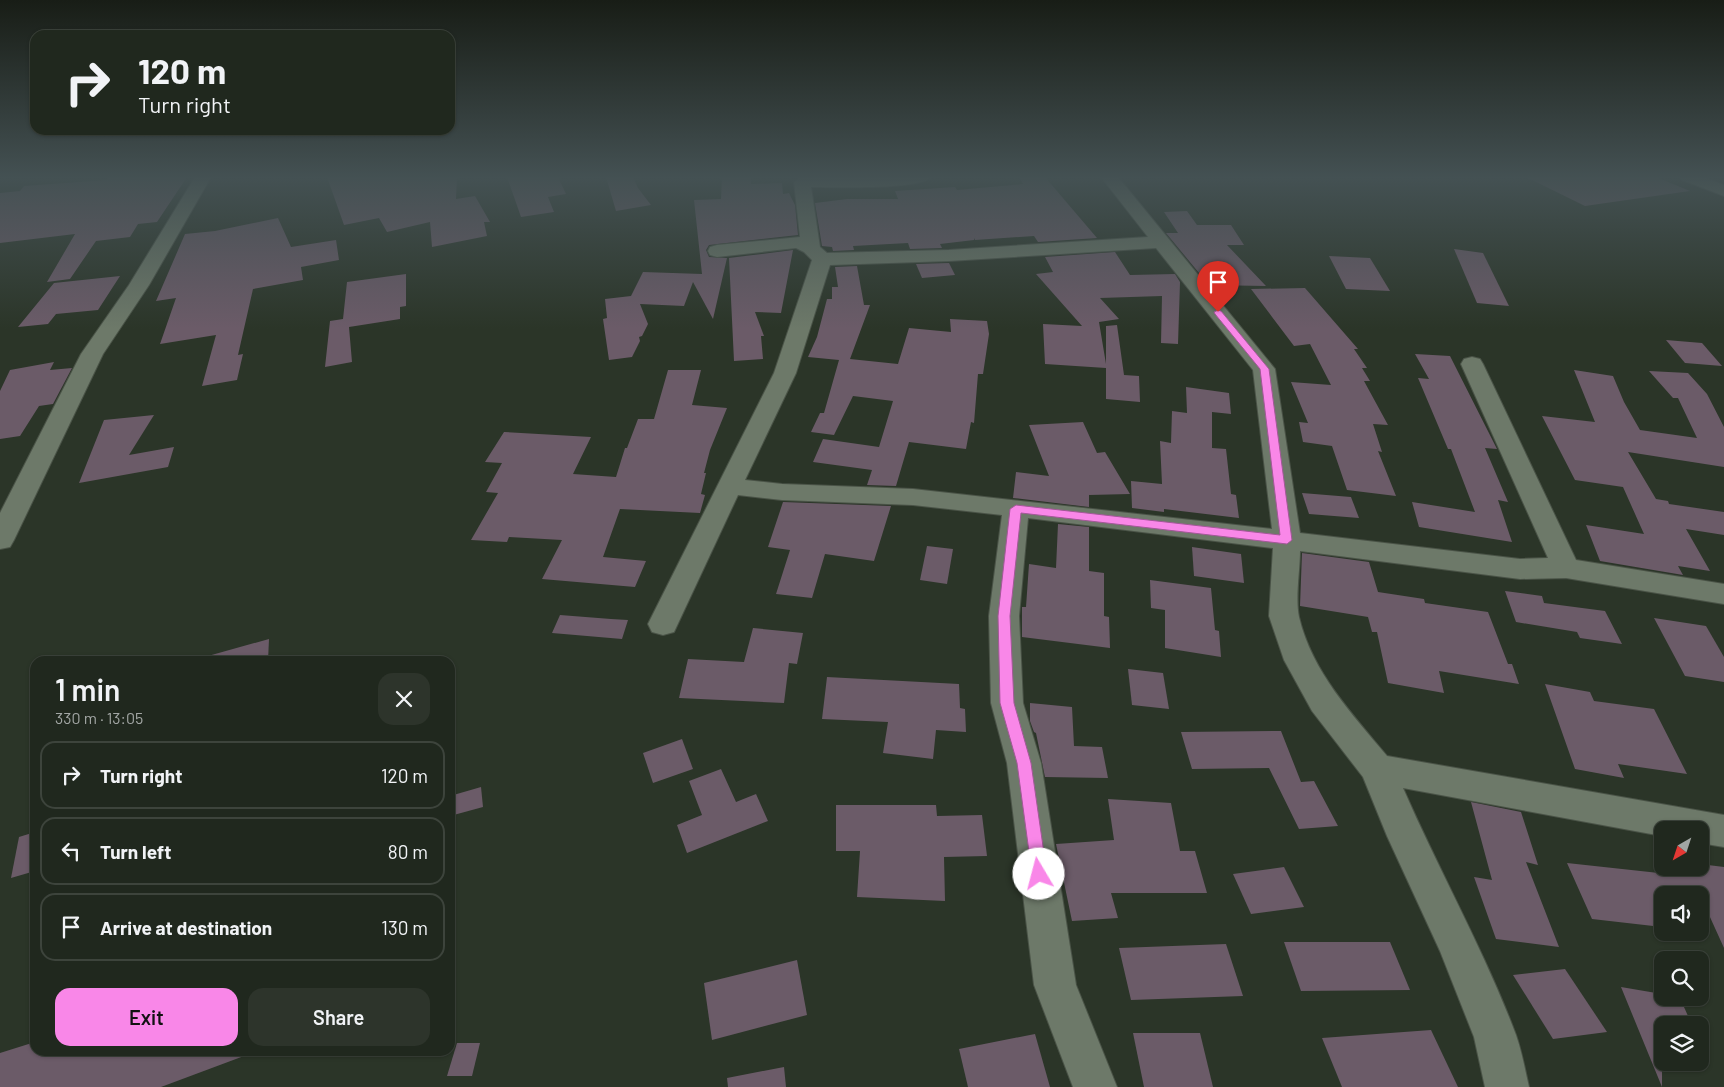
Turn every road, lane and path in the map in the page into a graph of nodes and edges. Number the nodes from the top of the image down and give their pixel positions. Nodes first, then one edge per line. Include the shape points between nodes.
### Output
1 (173, 228) edge
2 (811, 228) edge
3 (1149, 228) edge
4 (1160, 242) junction
5 (717, 251) dead end
6 (816, 253) junction
7 (1472, 364) dead end
8 (729, 486) junction
9 (1016, 509) junction
10 (0, 540) edge
11 (1287, 540) junction
12 (1566, 568) junction
13 (1724, 594) edge
14 (663, 624) dead end
15 (1377, 769) junction
16 (1724, 831) edge
17 (1095, 1087) edge
18 (1507, 1087) edge

1 - 10 street via 92,354
2 - 6 street
3 - 4 street
4 - 6 street via 952,256
4 - 11 street via 1264,369
5 - 6 street via 798,242
6 - 8 street via 785,374
7 - 12 street
8 - 9 street via 782,492 913,497
8 - 14 street
9 - 11 street
9 - 17 street via 1004,616 1007,703 1024,763 1055,985
11 - 12 street via 1520,569
11 - 15 street via 1284,616 1300,660 1323,702
12 - 13 street
15 - 16 street
15 - 18 street via 1405,836 1461,952 1495,1037

